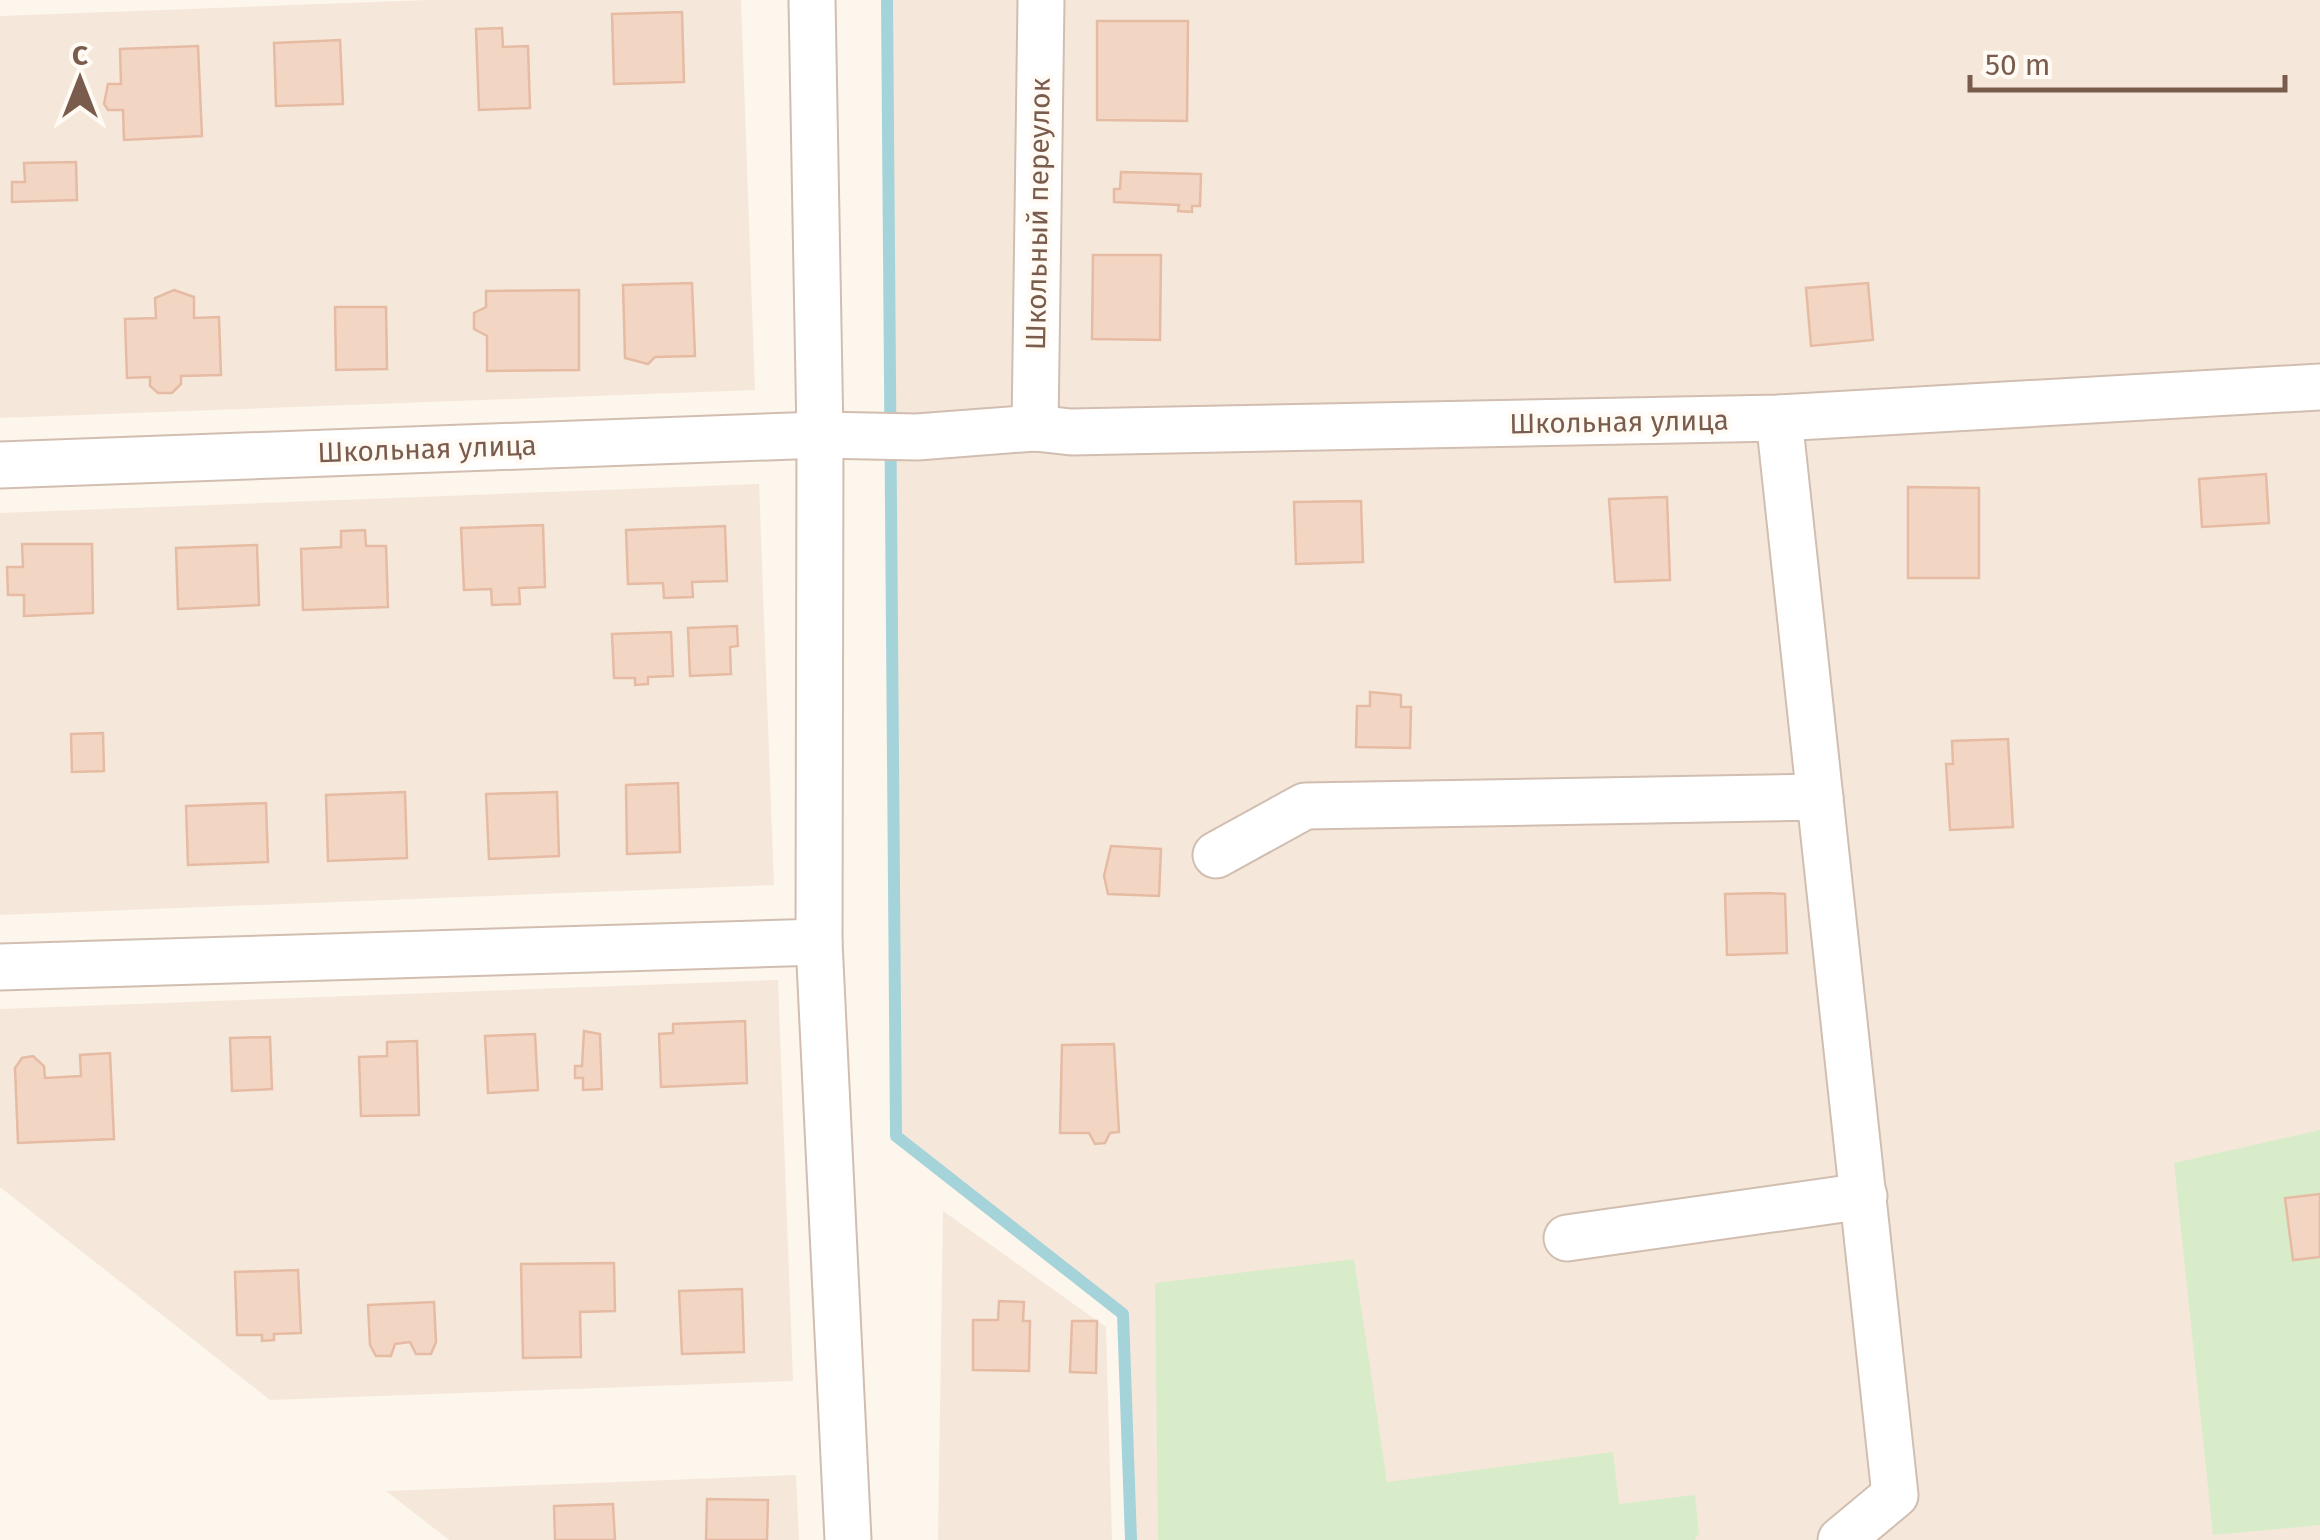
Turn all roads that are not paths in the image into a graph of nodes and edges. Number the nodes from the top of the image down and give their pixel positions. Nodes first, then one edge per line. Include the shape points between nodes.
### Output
1 (812, 0) edge
2 (1042, 0) edge
3 (2320, 387) edge
4 (1779, 418) junction
5 (1035, 428) junction
6 (837, 435) junction
7 (0, 465) edge
8 (1820, 797) junction
9 (1216, 855) dead end
10 (820, 942) junction
11 (0, 966) edge
12 (1864, 1196) junction
13 (1567, 1238) dead end
14 (848, 1540) edge
15 (1841, 1540) edge

1 - 6 street
2 - 5 street, Школьный переулок
3 - 4 street, Школьная улица
4 - 5 street, Школьная улица
4 - 8 street
5 - 6 street, Школьная улица
6 - 7 street, Школьная улица
6 - 10 street
8 - 9 street via 1304,806
8 - 12 street
10 - 11 street
10 - 14 street
12 - 13 street
12 - 15 street via 1895,1495

